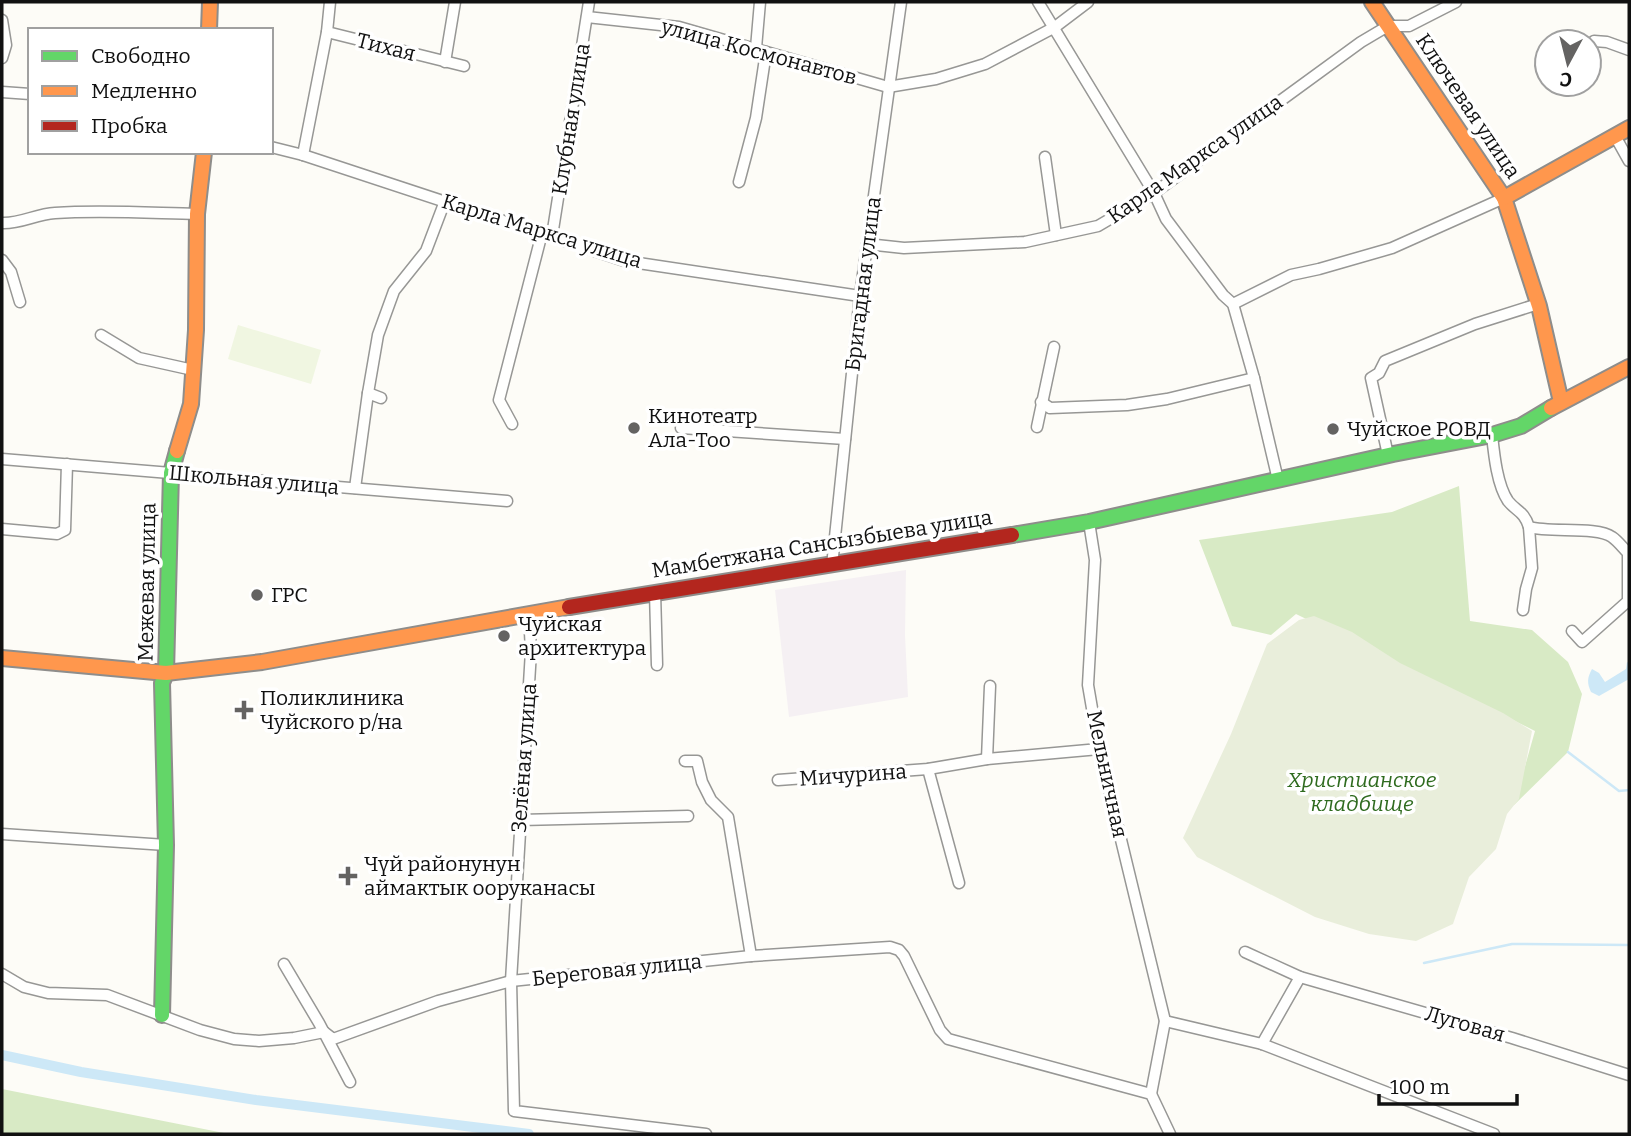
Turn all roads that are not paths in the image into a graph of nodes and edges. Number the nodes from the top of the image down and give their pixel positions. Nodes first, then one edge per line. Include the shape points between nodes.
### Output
1 (210, 2) edge
2 (330, 2) edge
3 (455, 2) edge
4 (589, 2) edge
5 (760, 2) edge
6 (901, 2) edge
7 (1038, 2) edge
8 (1088, 2) edge
9 (1372, 2) edge
10 (1456, 2) edge
11 (587, 17) junction
12 (2, 20) edge
13 (1388, 26) junction
14 (1055, 27) junction
15 (209, 28) edge
16 (327, 32) junction
17 (1603, 42) edge
18 (761, 50) junction
19 (1629, 50) edge
20 (2, 58) edge
21 (445, 62) junction
22 (464, 66) dead end
23 (888, 87) junction
24 (2, 92) edge
25 (28, 94) edge
26 (1629, 128) edge
27 (1615, 136) junction
28 (273, 148) edge
29 (204, 154) edge
30 (303, 155) junction
31 (1045, 157) dead end
32 (1629, 161) edge
33 (739, 182) dead end
34 (1154, 192) junction
35 (1504, 198) junction
36 (445, 201) junction
37 (197, 214) junction
38 (2, 223) edge
39 (547, 234) junction
40 (1056, 235) junction
41 (867, 244) junction
42 (2, 260) edge
43 (860, 296) junction
44 (20, 302) dead end
45 (1233, 304) junction
46 (1538, 304) junction
47 (101, 335) dead end
48 (1054, 347) dead end
49 (1629, 367) edge
50 (193, 370) junction
51 (1254, 378) junction
52 (368, 393) junction
53 (381, 398) dead end
54 (1041, 402) junction
55 (1560, 402) junction
56 (512, 424) dead end
57 (1037, 427) dead end
58 (681, 428) dead end
59 (1492, 435) junction
60 (845, 439) junction
61 (1388, 455) junction
62 (2, 458) edge
63 (67, 464) junction
64 (171, 473) junction
65 (1278, 480) junction
66 (355, 488) junction
67 (507, 500) dead end
68 (1089, 522) junction
69 (1529, 527) junction
70 (2, 529) edge
71 (832, 566) junction
72 (655, 592) junction
73 (1629, 603) edge
74 (1523, 610) dead end
75 (529, 614) junction
76 (1572, 631) dead end
77 (2, 658) edge
78 (657, 665) dead end
79 (166, 673) junction
80 (990, 686) dead end
81 (1099, 750) junction
82 (987, 759) junction
83 (685, 761) dead end
84 (928, 769) junction
85 (778, 780) dead end
86 (688, 816) dead end
87 (520, 820) junction
88 (2, 834) edge
89 (166, 845) junction
90 (958, 883) dead end
91 (1245, 952) dead end
92 (751, 956) junction
93 (284, 964) dead end
94 (2, 974) edge
95 (1300, 977) junction
96 (512, 981) junction
97 (162, 1015) junction
98 (1165, 1021) junction
99 (324, 1032) junction
100 (1262, 1044) junction
101 (1629, 1075) edge
102 (350, 1082) dead end
103 (1151, 1094) junction
104 (706, 1134) edge
105 (1170, 1134) edge
106 (1494, 1134) edge

1 - 15 main road
2 - 16 street
3 - 21 street, Тихая
4 - 11 street, Клубная улица
5 - 18 street
6 - 23 street, Бригадная улица
7 - 14 street
8 - 14 street
9 - 13 main road, Ключевая улица
10 - 13 street, Карла Маркса улица via 1409,26
11 - 18 street, улица Космонавтов via 679,27
11 - 39 street, Клубная улица
12 - 20 street via 6,44
13 - 34 street, Карла Маркса улица
13 - 35 main road, Ключевая улица
14 - 23 street via 985,64
14 - 34 street
16 - 21 street, Тихая
16 - 30 street
17 - 19 street
18 - 23 street, улица Космонавтов
18 - 33 street via 756,118
21 - 22 street, Тихая
23 - 41 street, Бригадная улица
24 - 25 street
26 - 27 main road
27 - 32 street
27 - 35 main road
28 - 30 street, Карла Маркса улица
29 - 37 main road, Межевая улица
30 - 36 street, Карла Маркса улица
31 - 40 street
34 - 40 street, Карла Маркса улица via 1098,226
34 - 45 street via 1166,219
35 - 45 street via 1391,247 1291,275
35 - 46 main road, Ключевая улица
36 - 39 street, Карла Маркса улица
36 - 52 street via 426,251 394,291 378,335
37 - 38 street via 52,213
37 - 50 main road, Межевая улица
39 - 43 street, Карла Маркса улица via 625,261
39 - 56 street, Клубная улица via 499,400
40 - 41 street, Карла Маркса улица via 1026,242 945,247
41 - 43 street, Бригадная улица
42 - 44 street via 11,272
43 - 60 street, Бригадная улица
45 - 51 street
46 - 55 main road, Ключевая улица
46 - 61 street via 1385,361 1371,377
47 - 50 street via 139,358
48 - 54 street
49 - 55 main road, Мамбетжана Сансызбыева улица
50 - 64 main road, Межевая улица via 191,404
51 - 54 street via 1127,405 1050,408
51 - 65 street
52 - 53 street
52 - 66 street
54 - 57 street
55 - 59 main road, Мамбетжана Сансызбыева улица via 1521,426
58 - 60 street
59 - 61 main road, Мамбетжана Сансызбыева улица
59 - 69 street via 1496,468 1508,500 1525,515
60 - 71 street, Бригадная улица
61 - 65 main road, Мамбетжана Сансызбыева улица
62 - 63 street, Школьная улица
63 - 64 street, Школьная улица
63 - 70 street via 65,530 57,534
64 - 66 street, Школьная улица
64 - 79 main road, Межевая улица
65 - 68 main road, Мамбетжана Сансызбыева улица
66 - 67 street, Школьная улица
68 - 71 main road, Мамбетжана Сансызбыева улица
68 - 81 street, Мельничная via 1095,560 1088,685
69 - 73 street via 1611,535 1628,553
69 - 74 street via 1532,568
71 - 72 main road, Мамбетжана Сансызбыева улица
72 - 75 main road, Мамбетжана Сансызбыева улица
72 - 78 street
73 - 76 street via 1582,642
75 - 79 main road, Мамбетжана Сансызбыева улица via 262,662
75 - 87 street, Зелёная улица via 531,650
77 - 79 main road, Мамбетжана Сансызбыева улица
79 - 89 main road, Межевая улица via 162,683
80 - 82 street
81 - 82 street, Мичурина
81 - 98 street, Мельничная
82 - 84 street, Мичурина
83 - 92 street via 697,761 711,800 729,817
84 - 85 street, Мичурина
84 - 90 street, Мичурина
86 - 87 street
87 - 96 street, Зелёная улица
88 - 89 street
89 - 97 main road, Межевая улица
91 - 95 street, Луговая
92 - 96 street, Береговая улица
92 - 103 street, Береговая улица via 899,950 948,1039
93 - 99 street
94 - 97 street, Береговая улица via 24,988 107,995
95 - 100 street
95 - 101 street, Луговая
96 - 99 street, Береговая улица via 438,1001 333,1039
96 - 104 street, Зелёная улица via 514,1111
97 - 99 street, Береговая улица via 234,1040
98 - 100 street
98 - 103 street, Мельничная
99 - 102 street
100 - 106 street
103 - 105 street

